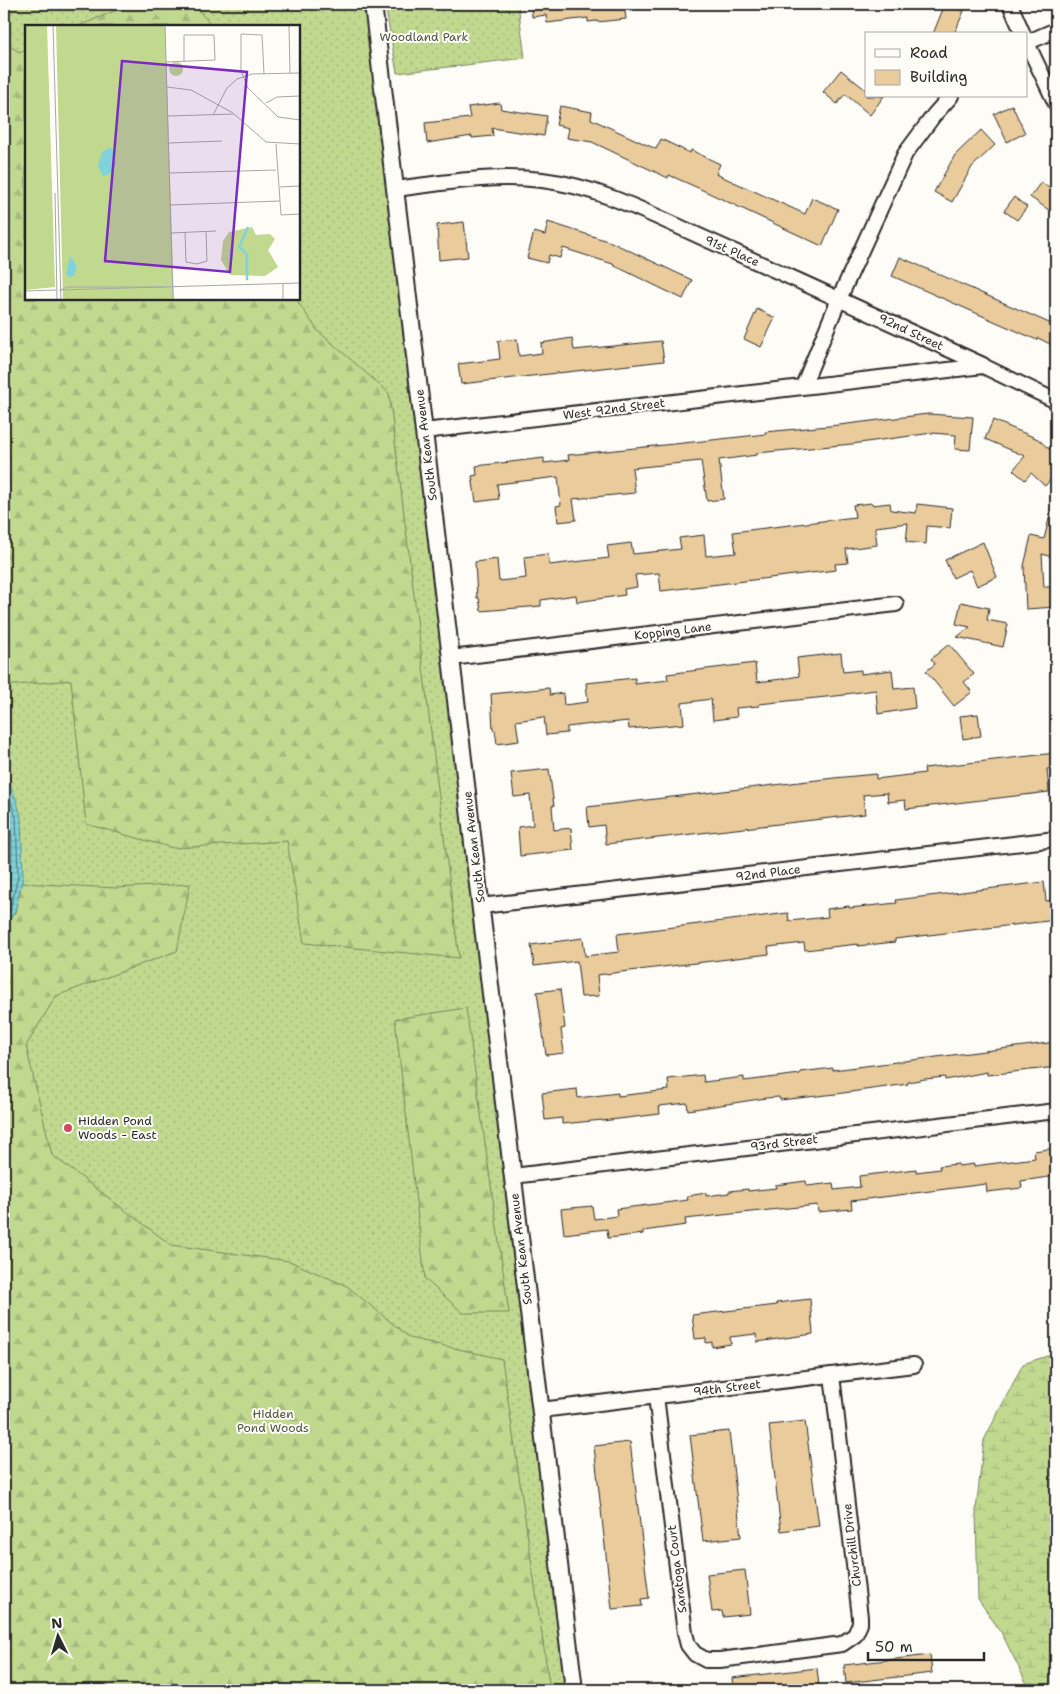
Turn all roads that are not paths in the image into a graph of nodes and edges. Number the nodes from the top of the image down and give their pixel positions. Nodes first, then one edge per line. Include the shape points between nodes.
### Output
1 (373, 4) edge
2 (1010, 4) edge
3 (1056, 30) edge
4 (1022, 32) edge
5 (1028, 41) edge
6 (1028, 46) edge
7 (949, 98) edge
8 (1056, 104) edge
9 (395, 189) junction
10 (839, 299) junction
11 (983, 366) junction
12 (803, 386) junction
13 (1056, 401) edge
14 (424, 431) junction
15 (896, 604) dead end
16 (451, 658) junction
17 (1056, 839) edge
18 (480, 906) junction
19 (1056, 1111) edge
20 (513, 1176) junction
21 (914, 1366) dead end
22 (832, 1375) junction
23 (656, 1396) junction
24 (541, 1410) junction
25 (779, 1654) joint
26 (574, 1690) edge

1 - 9 street, South Kean Avenue
2 - 4 street
3 - 5 street
6 - 8 street
7 - 10 street via 905,154
9 - 10 street, 91st Place via 501,177 543,180 599,192
9 - 14 street, South Kean Avenue
10 - 11 street, 92nd Street
10 - 12 street
11 - 12 street, West 92nd Street
11 - 13 street
12 - 14 street, West 92nd Street
14 - 16 street, South Kean Avenue
15 - 16 street, Kopping Lane
16 - 18 street, South Kean Avenue
17 - 18 street, 92nd Place
18 - 20 street, South Kean Avenue
19 - 20 street, 93rd Street
20 - 24 street, South Kean Avenue
21 - 22 street, 94th Street
22 - 23 street, 94th Street
22 - 25 street, Churchill Drive via 860,1624 855,1635 842,1644
23 - 24 street, 94th Street
23 - 25 street, Saratoga Court via 688,1645 699,1658 714,1661
24 - 26 street, South Kean Avenue

